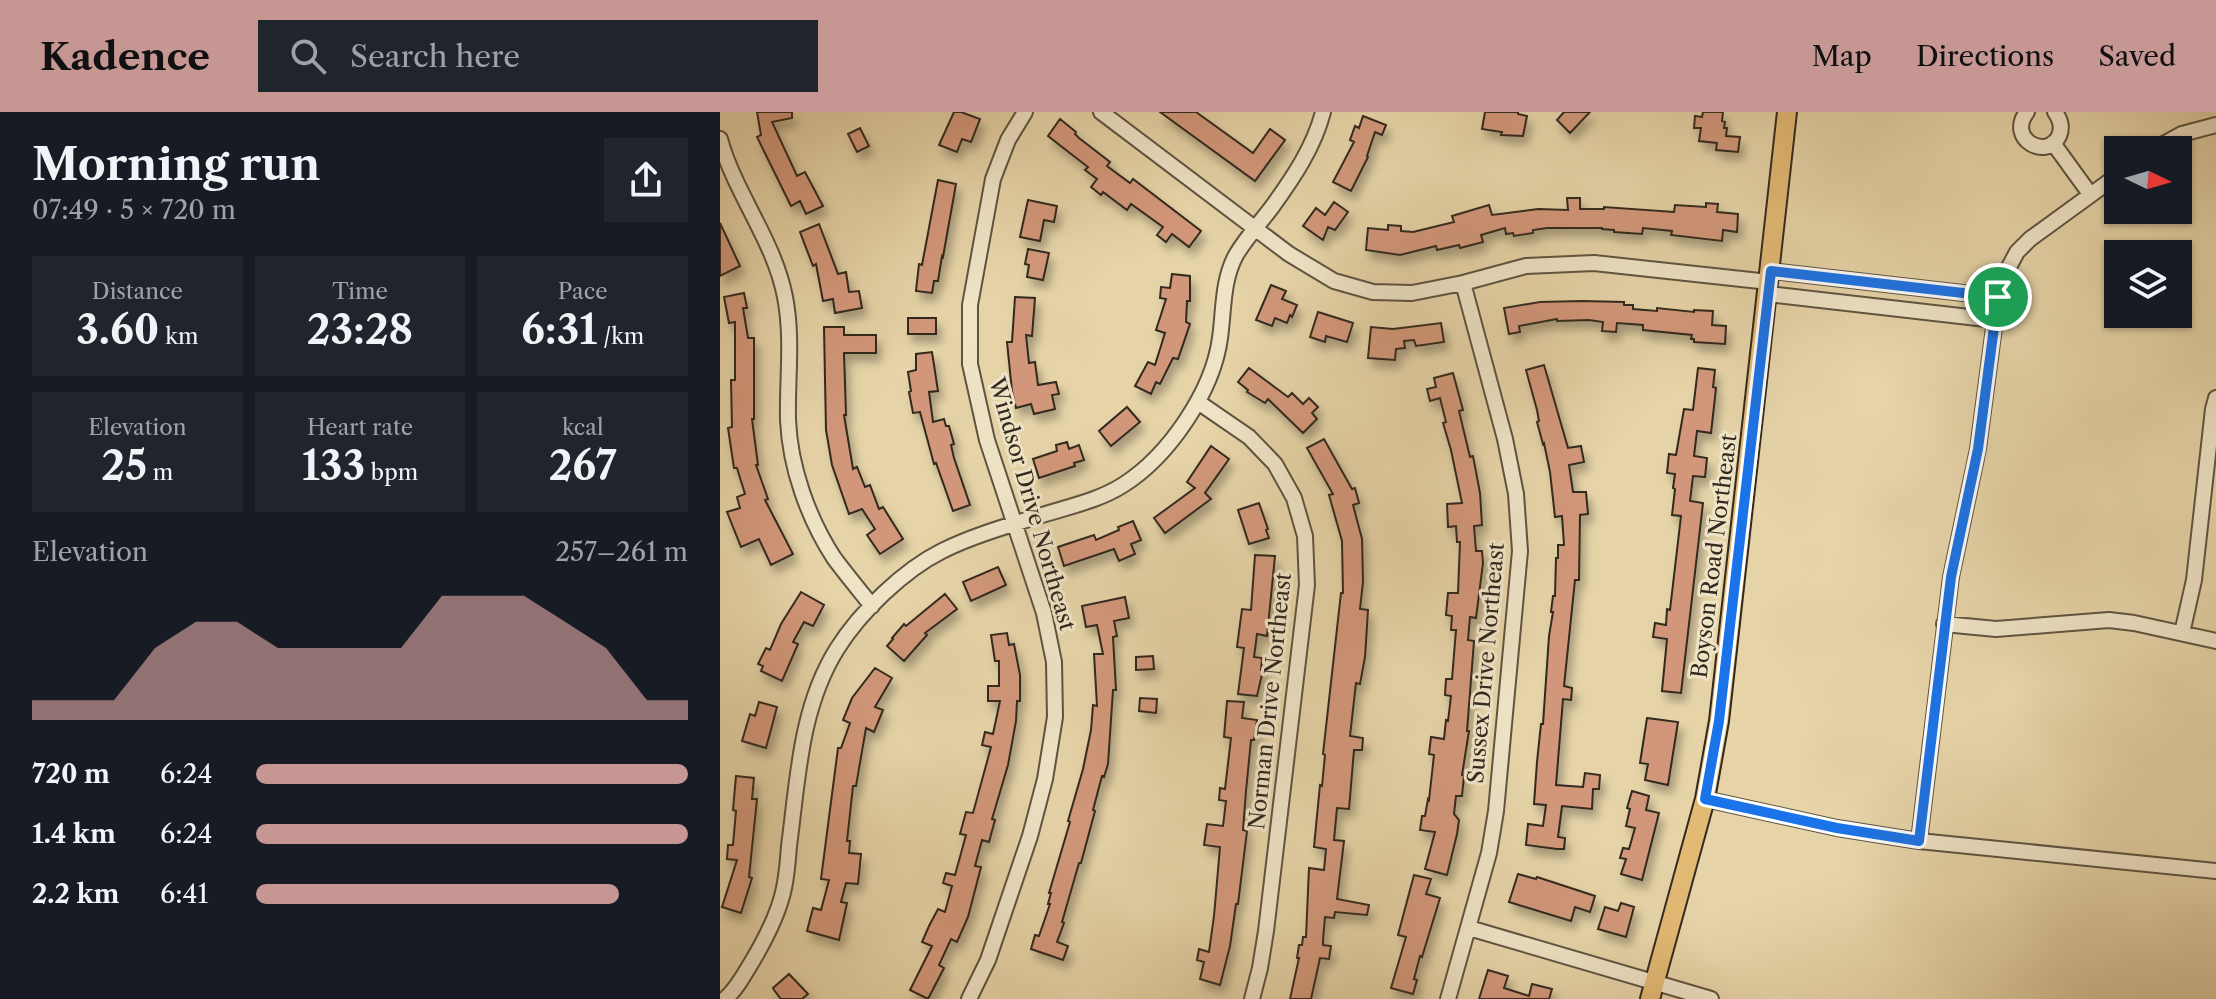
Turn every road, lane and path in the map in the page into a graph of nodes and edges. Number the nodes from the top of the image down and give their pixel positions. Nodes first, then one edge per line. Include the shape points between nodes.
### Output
1 (1025, 112) edge
2 (1101, 112) edge
3 (1323, 112) edge
4 (1787, 112) edge
5 (2027, 112) edge
6 (2055, 112) edge
7 (2216, 125) edge
8 (2178, 136) edge
9 (720, 139) edge
10 (2053, 143) junction
11 (2104, 184) edge
12 (2090, 194) junction
13 (1254, 229) junction
14 (1769, 282) junction
15 (1463, 283) junction
16 (1998, 297) junction
17 (1995, 320) junction
18 (2216, 398) edge
19 (1198, 402) junction
20 (1014, 524) junction
21 (872, 606) junction
22 (1944, 624) junction
23 (2182, 633) junction
24 (2216, 641) edge
25 (1705, 799) junction
26 (1919, 841) junction
27 (2216, 871) edge
28 (1469, 928) junction
29 (1653, 990) edge
30 (729, 998) edge
31 (969, 999) edge
32 (1252, 999) edge
33 (1448, 999) edge
34 (1711, 999) edge

1 - 20 street, Windsor Drive Northeast via 993,179 970,305 970,364
2 - 13 street
3 - 13 street via 1296,172
4 - 14 main road, Boyson Road Northeast
5 - 10 street via 2021,130 2027,142 2040,147
6 - 10 street via 2061,133
7 - 8 street
9 - 21 street via 779,271 789,327 790,441 799,481 834,557
10 - 12 street
11 - 12 street
12 - 16 street via 2017,252
13 - 15 street via 1334,281 1373,292 1412,293
13 - 19 street via 1228,273 1217,352
14 - 15 street via 1594,263 1526,266
14 - 16 street
14 - 17 street
14 - 25 main road, Boyson Road Northeast via 1719,721
15 - 28 street, Sussex Drive Northeast via 1505,439 1520,551 1496,811
16 - 17 street
17 - 22 street via 1978,449
18 - 23 street via 2194,580
19 - 20 street via 1160,455 1125,484
19 - 32 street, Norman Drive Northeast via 1249,437 1275,464 1294,498 1305,536 1307,585 1266,931
20 - 21 street via 944,550
20 - 31 street, Windsor Drive Northeast via 1044,613 1054,662 1055,717 1030,836 988,960
21 - 30 street via 837,648 817,687 804,731 784,888 773,923
22 - 23 street via 1996,629 2109,620
22 - 26 street
23 - 24 street
25 - 26 street
25 - 29 main road, Boyson Road Northeast
26 - 27 street
28 - 29 street
28 - 33 street, Sussex Drive Northeast
29 - 34 street

